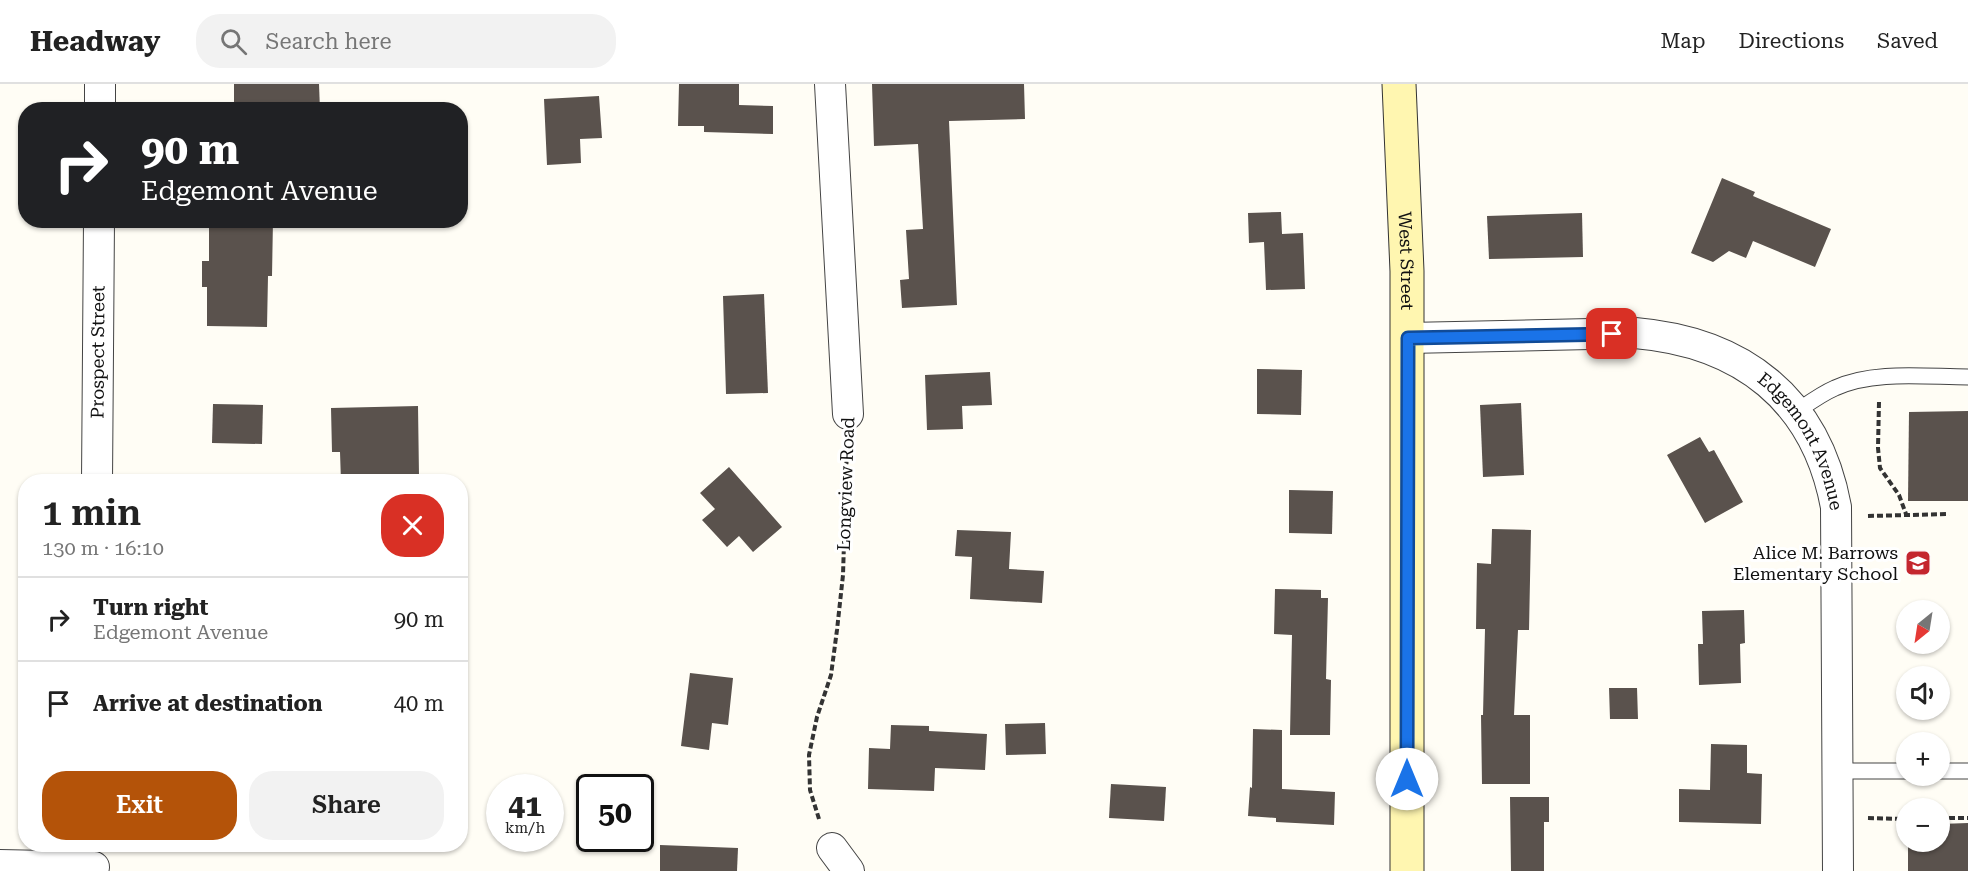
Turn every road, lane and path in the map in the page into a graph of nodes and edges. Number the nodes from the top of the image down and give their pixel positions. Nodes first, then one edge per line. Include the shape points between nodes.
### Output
1 (100, 84) edge
2 (830, 84) edge
3 (1399, 84) edge
4 (100, 102) edge
5 (99, 228) edge
6 (1408, 338) junction
7 (1880, 377) junction
8 (1968, 377) edge
9 (1797, 412) junction
10 (848, 414) joint
11 (97, 474) edge
12 (1906, 514) junction
13 (1949, 514) dead end
14 (1875, 516) dead end
15 (1837, 771) junction
16 (1896, 771) edge
17 (1950, 771) edge
18 (1968, 771) edge
19 (1882, 818) dead end
20 (1950, 818) edge
21 (1968, 818) edge
22 (1896, 819) edge
23 (840, 859) edge
24 (94, 861) edge
25 (0, 865) edge
26 (1407, 871) edge
27 (1838, 871) edge

1 - 4 street
2 - 10 street, Longview Road
3 - 6 main road, West Street
5 - 11 street, Prospect Street
6 - 9 street, Edgemont Avenue via 1635,333 1662,336 1691,342 1740,362
6 - 26 main road, West Street
7 - 8 lane
7 - 9 lane via 1837,387
7 - 12 path via 1880,468 1899,495
9 - 15 street, Edgemont Avenue via 1821,454 1836,507
10 - 23 path, Longview Road via 843,574 837,630 831,675 809,755 810,790 818,817
12 - 13 path
12 - 14 path
15 - 16 lane
15 - 27 street, Edgemont Avenue
17 - 18 lane
19 - 22 path
20 - 21 path
24 - 25 street

